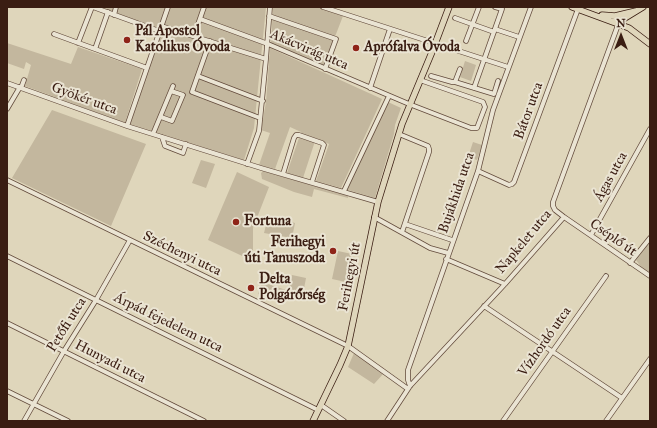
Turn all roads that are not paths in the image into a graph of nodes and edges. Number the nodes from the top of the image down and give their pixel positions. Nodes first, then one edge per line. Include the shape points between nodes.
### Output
1 (92, 7) edge
2 (116, 7) edge
3 (168, 7) edge
4 (204, 7) edge
5 (270, 7) edge
6 (324, 7) edge
7 (449, 7) edge
8 (478, 7) edge
9 (495, 7) edge
10 (531, 7) edge
11 (643, 7) edge
12 (575, 8) edge
13 (636, 11) junction
14 (108, 12) junction
15 (594, 14) junction
16 (114, 15) junction
17 (269, 16) junction
18 (455, 18) dead end
19 (625, 18) junction
20 (200, 19) junction
21 (615, 23) junction
22 (472, 24) junction
23 (624, 25) junction
24 (160, 28) junction
25 (390, 29) junction
26 (495, 30) junction
27 (54, 34) dead end
28 (194, 36) junction
29 (519, 37) junction
30 (645, 39) junction
31 (210, 41) junction
32 (466, 41) dead end
33 (78, 43) junction
34 (435, 43) junction
35 (268, 44) junction
36 (650, 44) edge
37 (95, 49) junction
38 (266, 59) junction
39 (484, 60) junction
40 (508, 67) junction
41 (147, 68) junction
42 (325, 69) junction
43 (460, 69) dead end
44 (198, 76) junction
45 (431, 76) dead end
46 (24, 80) dead end
47 (420, 80) junction
48 (498, 81) dead end
49 (455, 82) junction
50 (7, 83) edge
51 (173, 86) dead end
52 (20, 88) junction
53 (370, 88) junction
54 (474, 88) junction
55 (171, 91) junction
56 (389, 96) junction
57 (262, 101) junction
58 (410, 104) junction
59 (7, 109) edge
60 (161, 117) junction
61 (260, 118) junction
62 (127, 126) junction
63 (650, 129) edge
64 (154, 134) junction
65 (399, 134) junction
66 (162, 136) junction
67 (186, 144) junction
68 (247, 164) junction
69 (478, 171) junction
70 (283, 174) junction
71 (7, 180) edge
72 (312, 182) junction
73 (344, 191) junction
74 (378, 202) junction
75 (374, 217) junction
76 (564, 217) junction
77 (405, 224) junction
78 (402, 232) junction
79 (591, 235) junction
80 (650, 238) edge
81 (130, 240) junction
82 (452, 240) junction
83 (448, 253) junction
84 (7, 256) edge
85 (446, 259) junction
86 (630, 263) junction
87 (606, 276) dead end
88 (650, 276) edge
89 (504, 284) junction
90 (96, 300) junction
91 (484, 306) junction
92 (7, 323) edge
93 (348, 346) junction
94 (64, 351) junction
95 (552, 352) junction
96 (650, 359) edge
97 (409, 387) junction
98 (7, 391) edge
99 (622, 398) junction
100 (34, 404) junction
101 (319, 407) junction
102 (24, 421) edge
103 (68, 421) edge
104 (204, 421) edge
105 (312, 421) edge
106 (344, 421) edge
107 (387, 421) edge
108 (503, 421) edge
109 (606, 421) edge

1 - 14 street, Akácvirág utca
1 - 33 street
2 - 16 street
3 - 24 street
4 - 20 street
5 - 17 street
6 - 25 street
7 - 34 main road, Ferihegyi út
8 - 22 street
9 - 26 street via 502,9
10 - 29 street, Bujákhida utca
11 - 13 main road
12 - 15 main road
12 - 69 street, Bátor utca via 576,15 514,182 509,184
13 - 15 main road via 610,16
13 - 19 main road
14 - 16 street, Akácvirág utca
14 - 37 street
15 - 21 main road
16 - 24 street, Akácvirág utca
17 - 35 street
17 - 42 street via 336,39
18 - 22 street
19 - 21 main road
19 - 23 main road
20 - 28 street
20 - 35 street, Akácvirág utca
21 - 23 main road
21 - 30 main road
21 - 76 street, Napkelet utca via 553,202 555,210
22 - 26 street
22 - 32 street
23 - 30 main road
24 - 28 street, Akácvirág utca
24 - 41 street
25 - 34 street
25 - 53 street
26 - 29 street
26 - 39 street
27 - 33 street
28 - 31 street, Akácvirág utca
29 - 40 street, Bujákhida utca
30 - 36 main road
31 - 38 street, Akácvirág utca
31 - 44 street
33 - 37 street
34 - 39 street
34 - 47 main road, Ferihegyi út
35 - 38 street
35 - 42 street, Akácvirág utca
37 - 41 street
38 - 57 street
39 - 40 street
39 - 54 street
40 - 69 street, Bujákhida utca via 493,110
41 - 62 street
42 - 53 street, Akácvirág utca
43 - 49 street
44 - 57 street
44 - 61 street via 192,92
45 - 49 street
46 - 52 street
47 - 58 main road, Ferihegyi út
47 - 58 street via 484,102 485,107 478,126 476,129 471,128
48 - 54 street via 494,94
49 - 54 street
50 - 52 street, Gyökér utca
51 - 55 street
52 - 59 street
52 - 62 street, Gyökér utca
53 - 56 street, Akácvirág utca
55 - 60 street
55 - 60 street via 183,95 172,121
56 - 58 street, Akácvirág utca
56 - 73 street
57 - 61 street
58 - 65 main road, Ferihegyi út
60 - 64 street
61 - 68 street via 259,131
62 - 64 street, Gyökér utca
63 - 79 street, Ágas utca
64 - 66 street, Gyökér utca
65 - 74 main road, Ferihegyi út
65 - 77 street via 428,146 429,149
66 - 67 street, Gyökér utca
66 - 67 street via 165,146 183,153
67 - 68 street, Gyökér utca
68 - 70 street, Gyökér utca
69 - 82 street, Bujákhida utca
70 - 72 street, Gyökér utca
70 - 72 street via 294,138 299,135 324,145
71 - 81 street, Széchenyi utca
72 - 73 street, Gyökér utca
73 - 74 street, Gyökér utca
74 - 75 main road, Ferihegyi út
75 - 78 street
75 - 93 main road, Ferihegyi út
76 - 79 street, Cséplő út
76 - 89 street, Napkelet utca
77 - 78 street
77 - 82 street
78 - 83 street via 430,248
79 - 86 street, Cséplő út
80 - 86 street
81 - 90 street, Petőfi utca
81 - 93 street, Széchenyi utca
82 - 83 street, Bujákhida utca
83 - 85 street, Bujákhida utca
84 - 90 street, Árpád fejedelem utca
85 - 89 street
85 - 97 street, Bujákhida utca via 408,370
86 - 88 street, Cséplő út
87 - 95 street, Vízhordó utca
89 - 91 street, Napkelet utca
90 - 94 street, Petőfi utca
90 - 101 street, Árpád fejedelem utca
91 - 95 street
91 - 97 street, Napkelet utca
92 - 94 street, Hunyadi utca
93 - 97 street, Széchenyi utca
93 - 101 main road, Ferihegyi út
94 - 100 street, Petőfi utca
94 - 104 street, Hunyadi utca
95 - 99 street
95 - 108 street, Vízhordó utca
96 - 99 street
97 - 107 street, Napkelet utca
98 - 100 street
99 - 109 street
100 - 102 street, Petőfi utca
100 - 103 street
101 - 105 main road, Ferihegyi út
101 - 106 street, Árpád fejedelem utca

